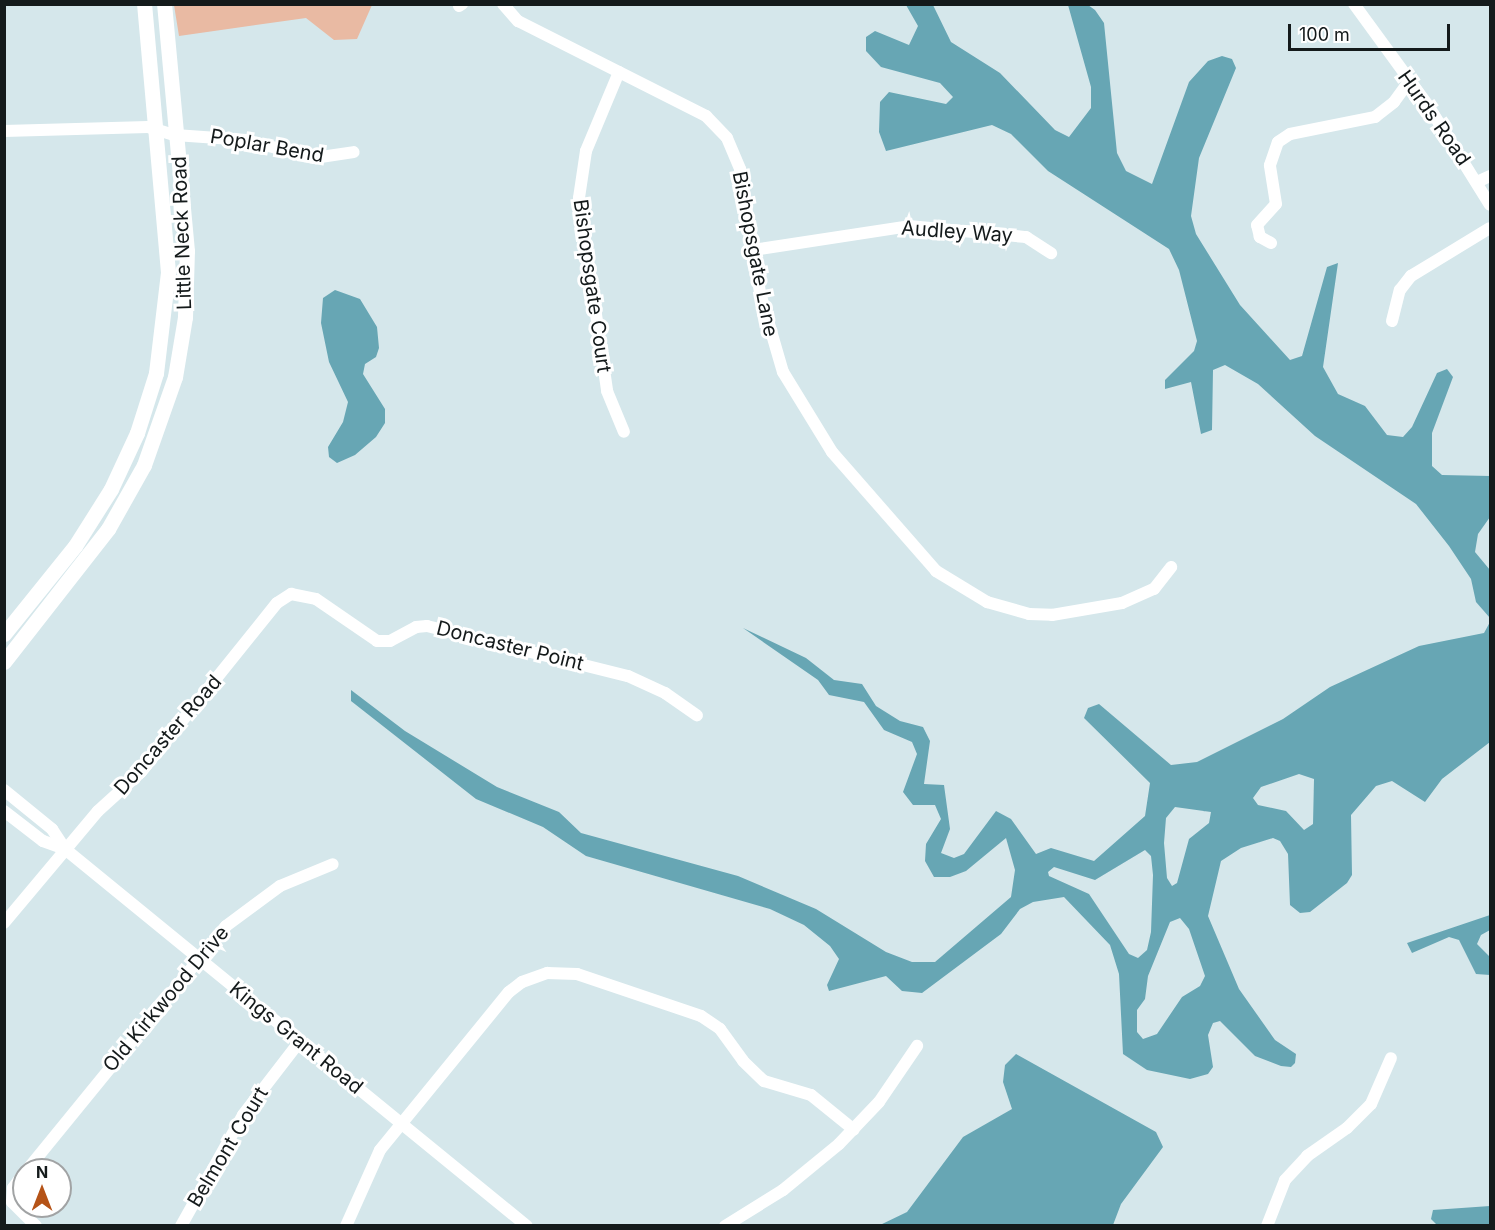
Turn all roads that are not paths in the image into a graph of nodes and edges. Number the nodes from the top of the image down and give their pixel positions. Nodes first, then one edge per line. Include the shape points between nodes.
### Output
1 (144, 4) edge
2 (164, 4) edge
3 (503, 4) edge
4 (1354, 4) edge
5 (619, 72) junction
6 (1409, 81) junction
7 (157, 128) junction
8 (4, 132) edge
9 (178, 136) junction
10 (354, 152) dead end
11 (1491, 176) edge
12 (1477, 182) junction
13 (1491, 205) edge
14 (1491, 228) edge
15 (1271, 243) dead end
16 (753, 250) junction
17 (1051, 254) dead end
18 (1392, 321) dead end
19 (624, 432) dead end
20 (1171, 567) dead end
21 (4, 634) edge
22 (244, 645) joint
23 (4, 662) edge
24 (697, 715) dead end
25 (4, 790) edge
26 (4, 811) edge
27 (65, 849) junction
28 (333, 864) dead end
29 (4, 923) edge
30 (199, 959) junction
31 (300, 1041) junction
32 (917, 1046) dead end
33 (1391, 1058) dead end
34 (401, 1124) junction
35 (854, 1130) junction
36 (36, 1158) edge
37 (181, 1226) edge
38 (346, 1226) edge
39 (527, 1226) edge
40 (725, 1226) edge
41 (1267, 1226) edge

1 - 7 street, Little Neck Road
2 - 9 street, Little Neck Road
3 - 5 street, Bishopsgate Lane via 518,21
4 - 6 street, Hurds Road
5 - 16 street, Bishopsgate Lane via 706,116 727,138 740,170
5 - 19 street, Bishopsgate Court via 588,143 579,198 607,391
6 - 12 street, Hurds Road
6 - 15 street via 1375,117 1290,134 1278,142 1270,165 1276,204 1257,225 1260,237
7 - 8 street
7 - 9 street, Poplar Bend
7 - 21 street, Little Neck Road via 168,272 163,338 148,401 126,458 94,518
9 - 10 street, Poplar Bend via 246,140 314,158
9 - 23 street, Little Neck Road via 187,284 182,344 168,402 144,465 108,529
11 - 12 street
12 - 13 street, Hurds Road
14 - 18 street via 1411,276 1400,290
16 - 17 street, Audley Way via 909,226 1026,237
16 - 20 street, Bishopsgate Lane via 771,339 798,402 832,452 936,571 987,602 1029,614 1052,615 1122,603 1154,589
22 - 24 street, Doncaster Point via 277,603 300,593 316,599 377,642 390,641 426,626 628,676
22 - 27 street, Doncaster Road via 141,772
25 - 27 street, Kings Grant Road via 52,829
26 - 27 street, Kings Grant Road via 44,841
27 - 29 street, Doncaster Road
27 - 30 street, Kings Grant Road
28 - 30 street, Old Kirkwood Drive via 260,898 226,926
30 - 31 street, Kings Grant Road
30 - 36 street, Old Kirkwood Drive
31 - 34 street, Kings Grant Road
31 - 37 street, Belmont Court via 243,1115
32 - 35 street via 902,1073
33 - 41 street via 1371,1104 1347,1128 1301,1161 1285,1180
34 - 35 street via 508,992 534,976 561,972 642,994 701,1016 720,1029 751,1072 764,1082 811,1095
34 - 38 street via 373,1162
34 - 39 street, Kings Grant Road
35 - 40 street via 783,1190

